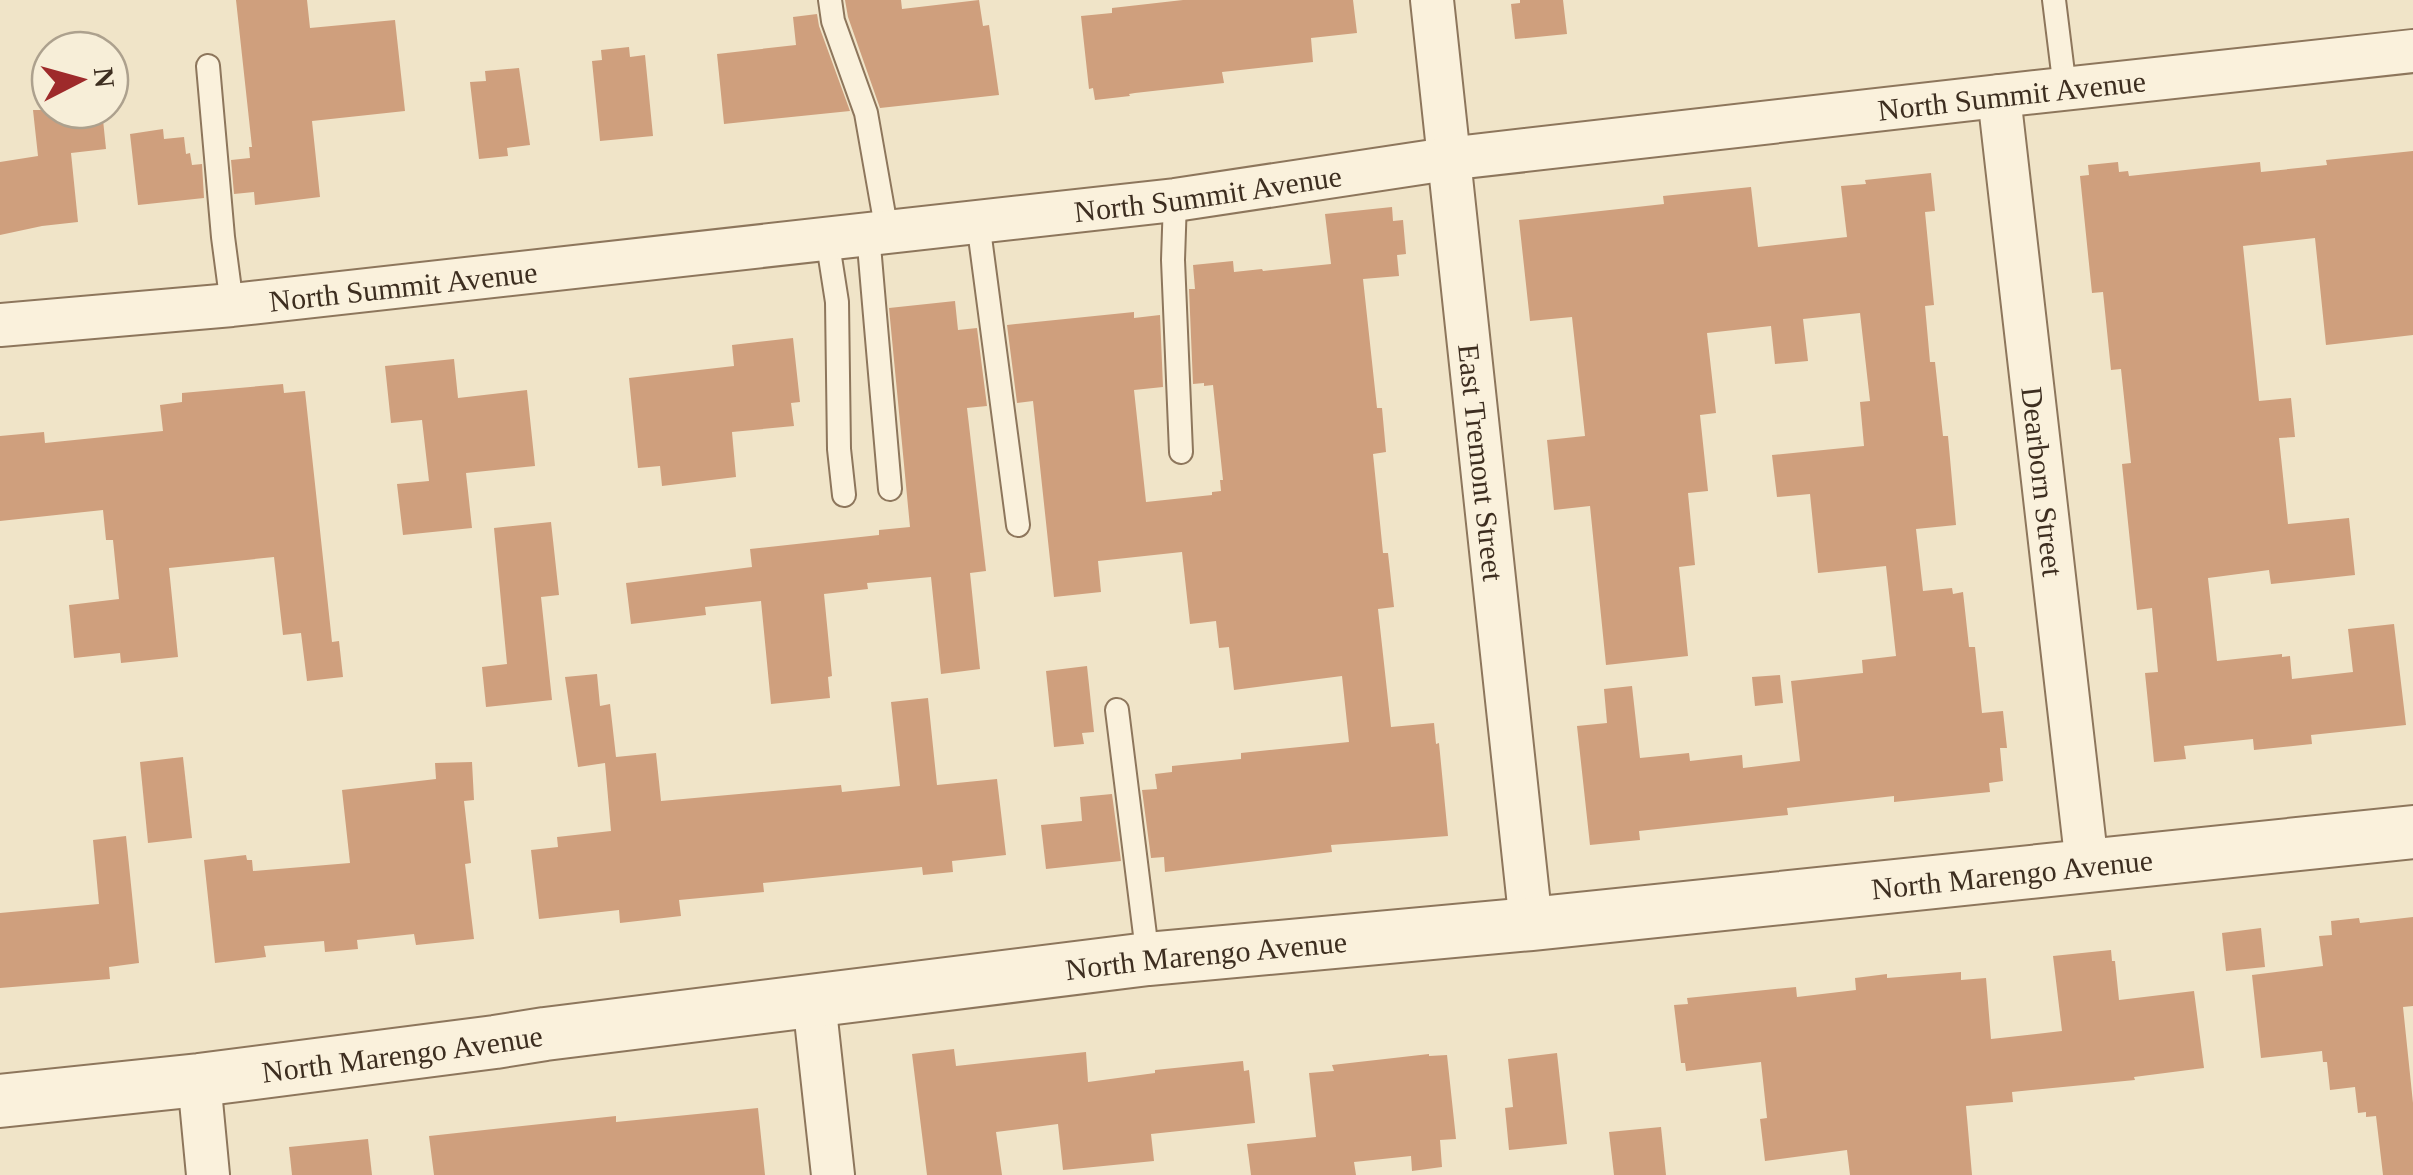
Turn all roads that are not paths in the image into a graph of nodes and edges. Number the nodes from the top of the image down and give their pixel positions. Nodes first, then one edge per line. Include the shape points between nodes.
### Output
1 (830, 0) edge
2 (1432, 0) edge
3 (2054, 0) edge
4 (2413, 51) edge
5 (208, 66) dead end
6 (2065, 89) junction
7 (1999, 96) junction
8 (1447, 159) junction
9 (1174, 200) junction
10 (978, 222) junction
11 (861, 235) junction
12 (232, 304) junction
13 (0, 325) edge
14 (1181, 452) dead end
15 (890, 489) dead end
16 (844, 495) dead end
17 (1018, 525) dead end
18 (1116, 710) dead end
19 (2413, 832) edge
20 (2088, 865) junction
21 (1531, 924) junction
22 (1148, 959) junction
23 (814, 1001) junction
24 (198, 1080) junction
25 (0, 1101) edge
26 (208, 1175) edge
27 (833, 1175) edge

1 - 11 lane via 866,113
2 - 8 street, East Tremont Street
3 - 6 lane
4 - 6 street, North Summit Avenue
5 - 12 lane
6 - 7 street, North Summit Avenue
7 - 8 street, North Summit Avenue
7 - 20 street, Dearborn Street
8 - 9 street, North Summit Avenue
8 - 21 street, East Tremont Street
9 - 10 street, North Summit Avenue
9 - 14 lane
10 - 11 street, North Summit Avenue
10 - 17 lane
11 - 12 street, North Summit Avenue
11 - 15 lane
11 - 16 lane via 837,302
12 - 13 street, North Summit Avenue
18 - 22 lane
19 - 20 street, North Marengo Avenue
20 - 21 street, North Marengo Avenue
21 - 22 street, North Marengo Avenue
22 - 23 street, North Marengo Avenue
23 - 24 street, North Marengo Avenue
23 - 27 street
24 - 25 street, North Marengo Avenue
24 - 26 street

